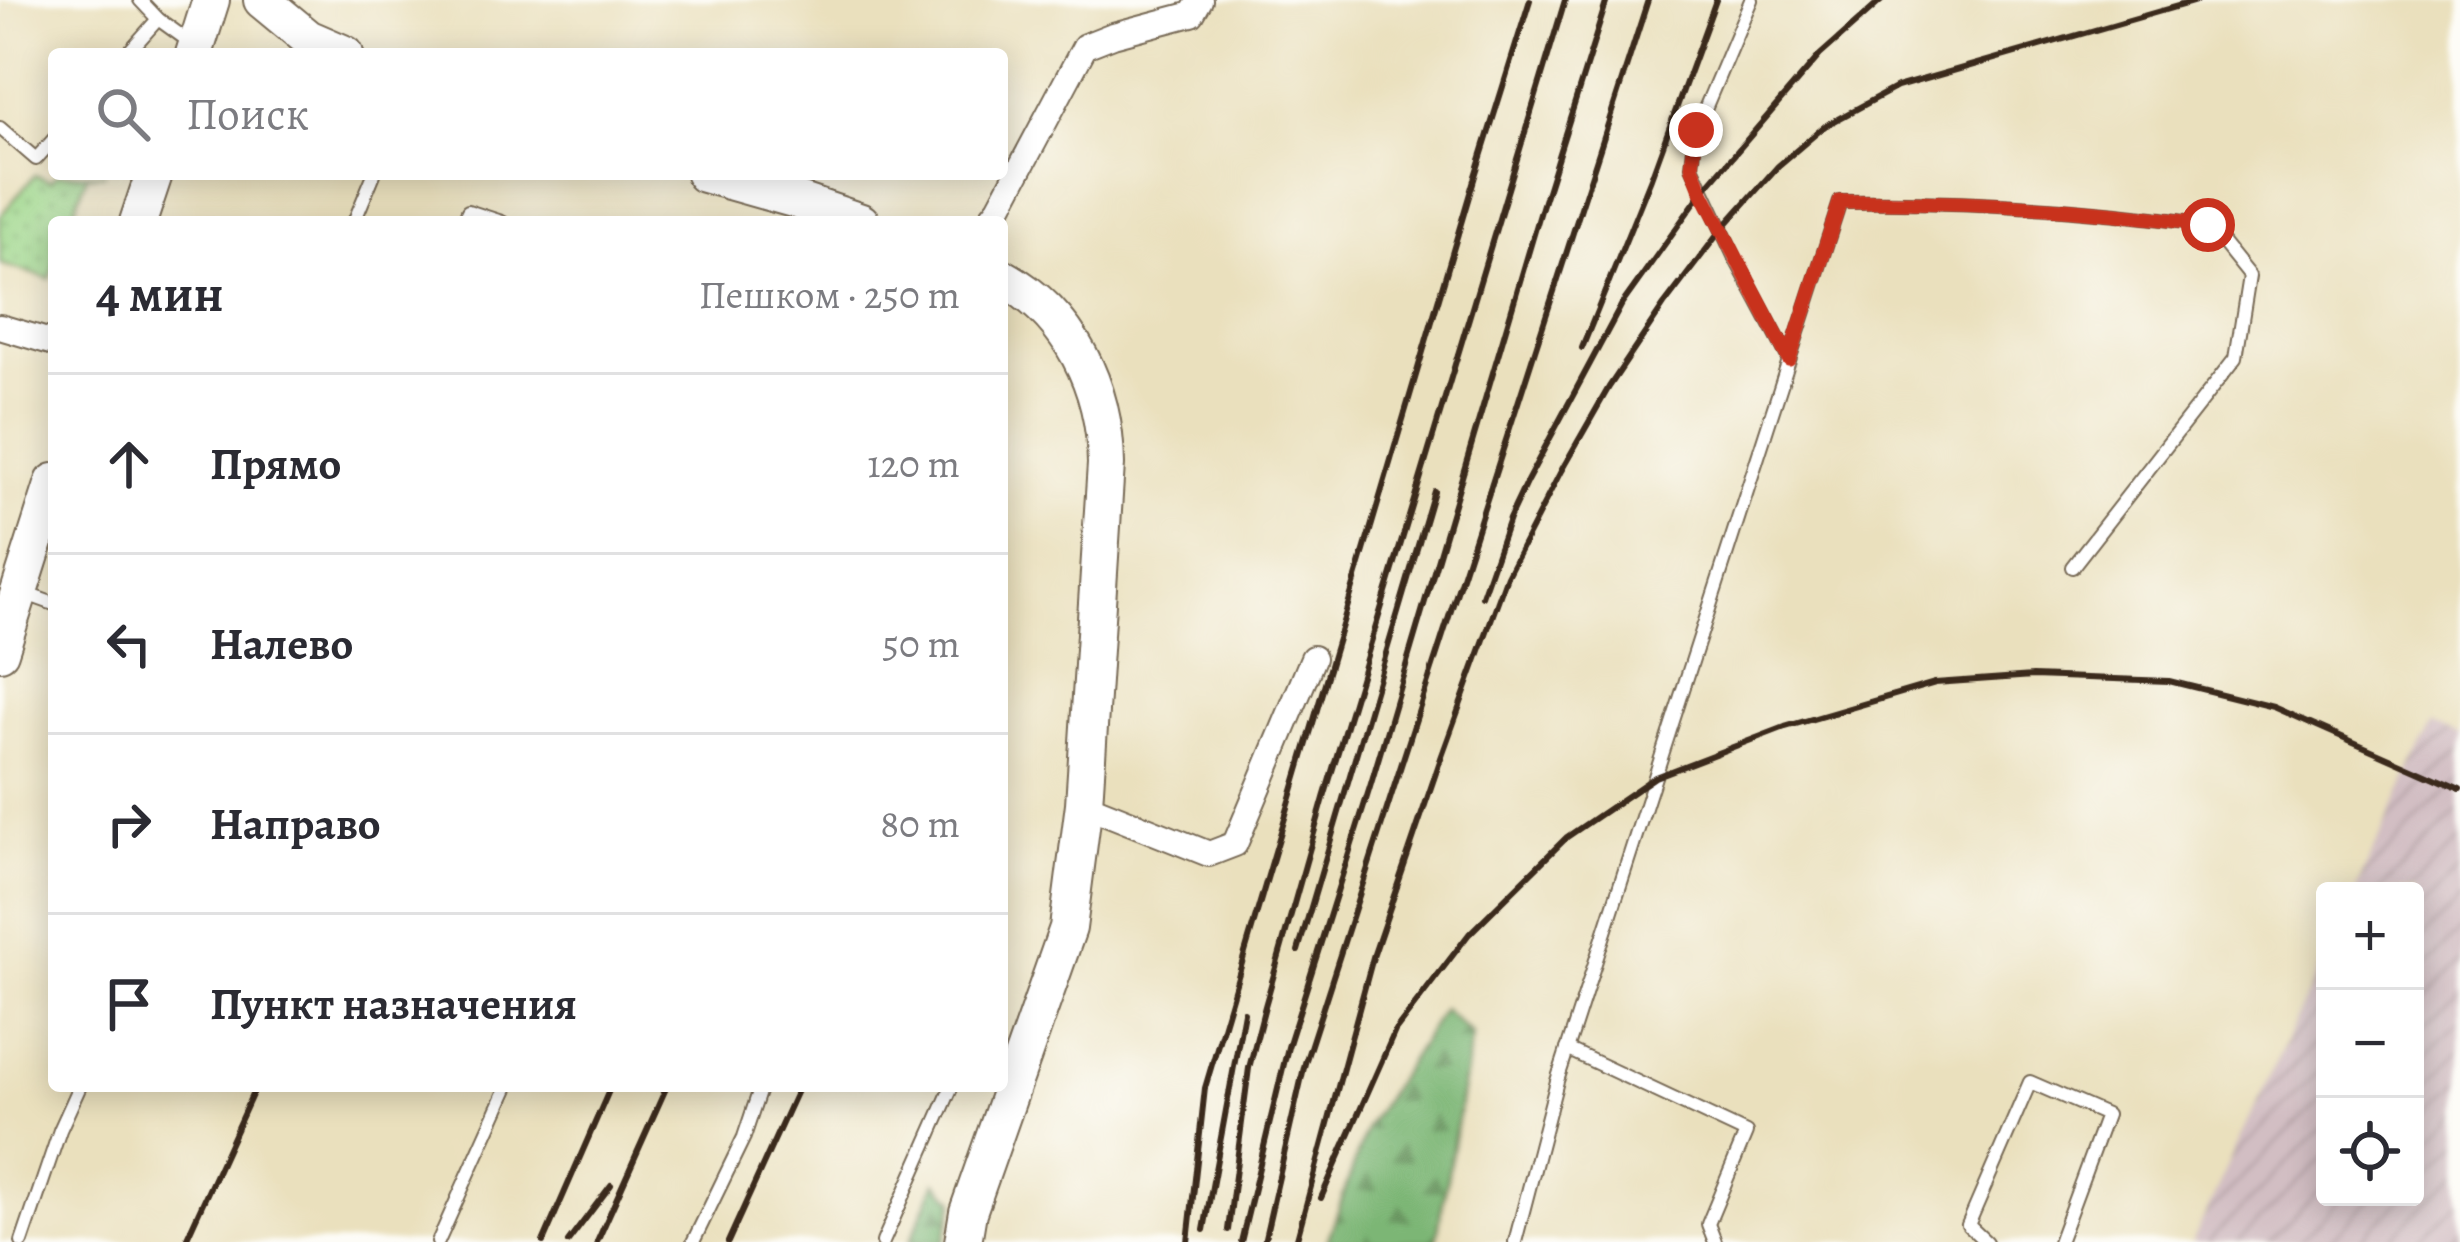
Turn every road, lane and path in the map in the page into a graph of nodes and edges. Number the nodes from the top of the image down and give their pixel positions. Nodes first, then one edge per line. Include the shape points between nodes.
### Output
1 (140, 0) edge
2 (211, 0) edge
3 (262, 0) edge
4 (1201, 0) edge
5 (1751, 0) edge
6 (158, 19) junction
7 (133, 48) edge
8 (193, 48) edge
9 (196, 48) edge
10 (331, 48) edge
11 (0, 128) edge
12 (48, 146) edge
13 (152, 180) edge
14 (372, 180) edge
15 (725, 180) edge
16 (140, 216) edge
17 (356, 216) edge
18 (843, 216) edge
19 (993, 216) edge
20 (1008, 282) edge
21 (0, 327) edge
22 (48, 342) edge
23 (1789, 359) junction
24 (48, 523) edge
25 (2072, 567) dead end
26 (37, 597) edge
27 (0, 652) edge
28 (1313, 658) dead end
29 (1084, 804) junction
30 (1567, 1049) junction
31 (77, 1092) edge
32 (505, 1092) edge
33 (759, 1092) edge
34 (949, 1092) edge
35 (28, 1240) edge
36 (438, 1242) edge
37 (693, 1242) edge
38 (883, 1242) edge
39 (963, 1242) edge
40 (1515, 1242) edge
41 (1715, 1242) edge
42 (1986, 1242) edge
43 (2059, 1242) edge

1 - 6 lane
2 - 9 main road
3 - 10 main road
4 - 19 street via 1192,14 1085,46
5 - 23 lane via 1696,130 1692,166
6 - 7 lane
6 - 8 lane
11 - 12 lane via 36,159
13 - 16 main road
14 - 17 lane
15 - 18 main road
20 - 29 main road via 1071,340 1106,435
21 - 22 street
23 - 25 lane via 1840,202 2108,211 2208,225 2248,276 2236,357
23 - 30 lane
24 - 26 main road
26 - 27 main road
28 - 29 street via 1235,844 1209,854
29 - 39 main road via 1068,928
30 - 40 lane
30 - 41 lane via 1746,1133 1708,1224
31 - 35 lane
32 - 36 lane
33 - 37 lane
34 - 38 lane
42 - 43 lane via 1969,1225 2030,1082 2105,1115

